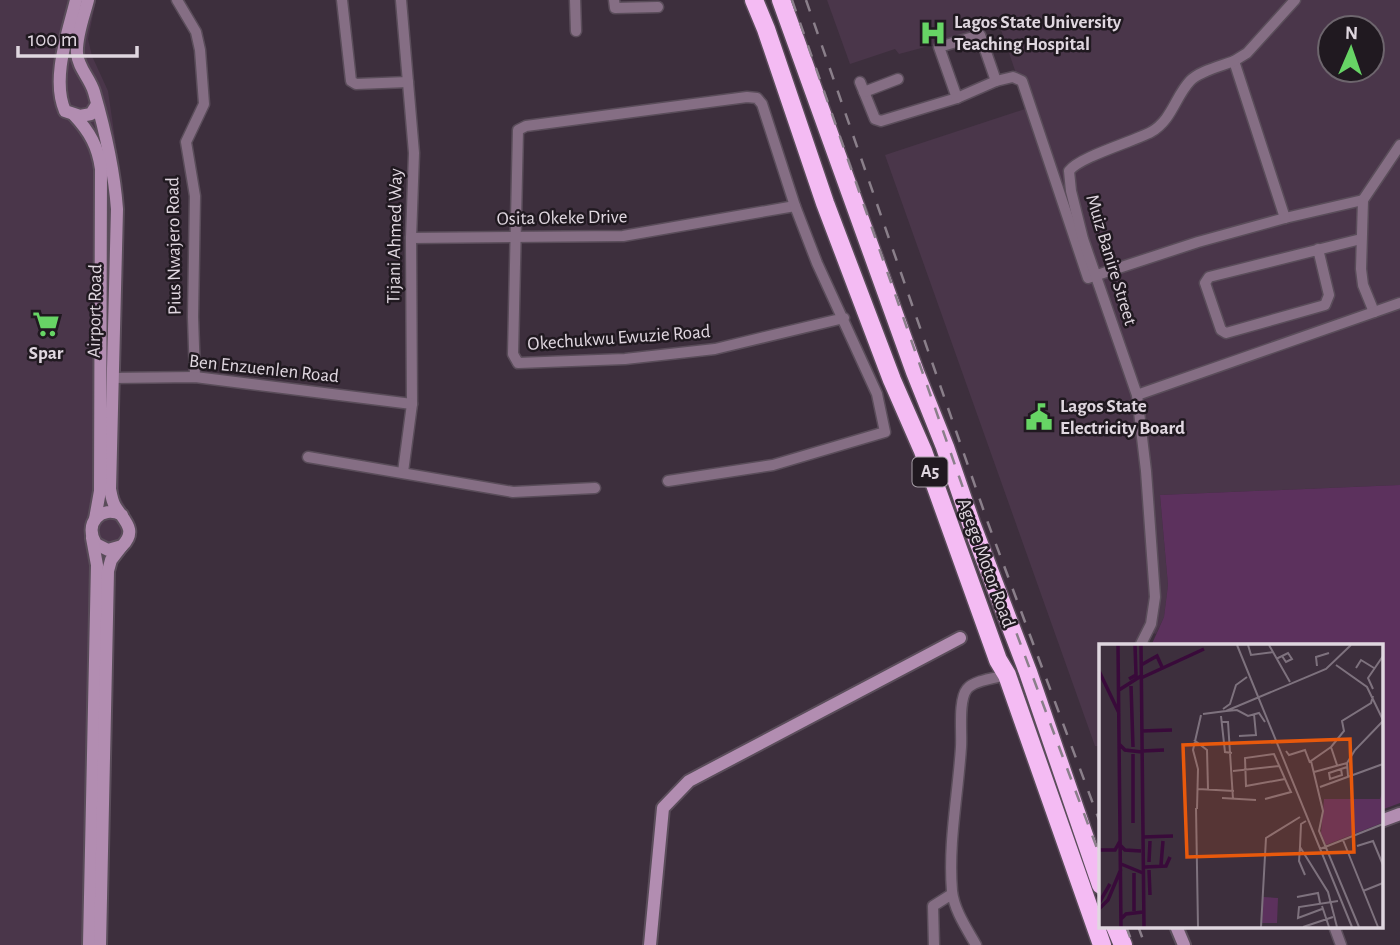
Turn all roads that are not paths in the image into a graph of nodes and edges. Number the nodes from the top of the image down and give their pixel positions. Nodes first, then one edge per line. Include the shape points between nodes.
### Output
1 (76, 0) edge
2 (88, 0) edge
3 (177, 0) edge
4 (342, 0) edge
5 (401, 0) edge
6 (575, 0) edge
7 (614, 0) edge
8 (754, 0) edge
9 (781, 0) edge
10 (1295, 0) edge
11 (658, 7) dead end
12 (576, 31) dead end
13 (1234, 61) junction
14 (86, 77) junction
15 (898, 79) dead end
16 (996, 81) junction
17 (408, 82) junction
18 (60, 86) junction
19 (957, 98) junction
20 (96, 106) junction
21 (74, 115) junction
22 (1400, 145) edge
23 (1363, 200) junction
24 (795, 206) junction
25 (1285, 218) junction
26 (515, 237) junction
27 (411, 238) junction
28 (1361, 239) junction
29 (1318, 249) junction
30 (1096, 276) junction
31 (1400, 303) edge
32 (1374, 312) junction
33 (844, 318) junction
34 (915, 372) junction
35 (195, 377) junction
36 (112, 378) junction
37 (892, 380) junction
38 (1137, 395) junction
39 (412, 404) junction
40 (308, 457) dead end
41 (403, 472) junction
42 (668, 481) dead end
43 (595, 488) dead end
44 (122, 515) junction
45 (94, 519) junction
46 (92, 538) junction
47 (122, 546) junction
48 (960, 638) dead end
49 (1141, 644) edge
50 (1007, 675) junction
51 (1400, 814) edge
52 (1382, 821) edge
53 (1099, 879) edge
54 (952, 894) junction
55 (1116, 928) edge
56 (1177, 928) edge
57 (1335, 928) edge
58 (89, 945) edge
59 (100, 945) edge
60 (650, 945) edge
61 (934, 945) edge
62 (976, 945) edge
63 (1102, 945) edge
64 (1123, 945) edge
65 (1184, 945) edge
66 (1341, 945) edge

1 - 18 main road
2 - 14 main road via 77,47
3 - 35 street, Pius Nwajero Road via 196,32 204,104 186,142 195,196
4 - 17 street via 351,81
5 - 17 street, Tijani Ahmed Way
6 - 12 street
7 - 11 street via 615,8
8 - 37 highway, Agege Motor Road / A5
9 - 34 highway, Agege Motor Road / A5
10 - 13 street via 1247,53
13 - 25 street
13 - 30 street, Muiz Banire Street via 1188,82 1153,131 1073,164 1071,191
14 - 18 main road via 70,76
14 - 20 main road
15 - 19 street via 862,87 875,119
16 - 19 street
16 - 19 street via 980,34 939,47
16 - 30 street via 1013,77 1022,81 1088,278
17 - 27 street, Tijani Ahmed Way via 414,153
18 - 21 main road via 65,111
20 - 21 main road via 92,114
20 - 36 main road, Airport Road via 110,153 117,209
21 - 45 main road, Airport Road via 92,137 101,169 100,491
22 - 23 street
23 - 25 street
23 - 28 street
24 - 26 street, Osita Okeke Drive via 623,236
24 - 26 street via 762,104 747,97 518,130
24 - 33 street
25 - 30 street
26 - 27 street, Osita Okeke Drive
26 - 33 street, Okechukwu Ewuzie Road via 513,354 518,363 625,359 715,349
27 - 39 street, Tijani Ahmed Way
28 - 29 street
28 - 32 street via 1363,285
29 - 29 street via 1209,277 1206,283 1221,330 1226,333 1325,305 1329,295
30 - 38 street, Muiz Banire Street
31 - 32 street
32 - 38 street
33 - 42 street via 877,394 885,432 773,465
34 - 37 highway
34 - 53 highway, Agege Motor Road / A5 via 1028,672
35 - 36 street, Ben Enzuenlen Road
35 - 39 street, Ben Enzuenlen Road
36 - 44 main road, Airport Road via 110,489
37 - 50 highway, Agege Motor Road / A5
38 - 49 street, Muiz Banire Street via 1155,597 1151,624
39 - 41 street, Tijani Ahmed Way
40 - 41 street
41 - 43 street via 513,492
44 - 45 main road via 111,511
44 - 47 main road via 130,527
45 - 46 main road
46 - 47 main road via 108,550
46 - 58 main road via 97,565
47 - 59 main road via 108,571
48 - 60 main road via 689,781 663,808
50 - 54 street via 974,684 962,698
50 - 63 highway, Agege Motor Road / A5
51 - 52 main road
54 - 61 street via 933,906
54 - 62 street
55 - 64 highway
56 - 65 main road
57 - 66 street

